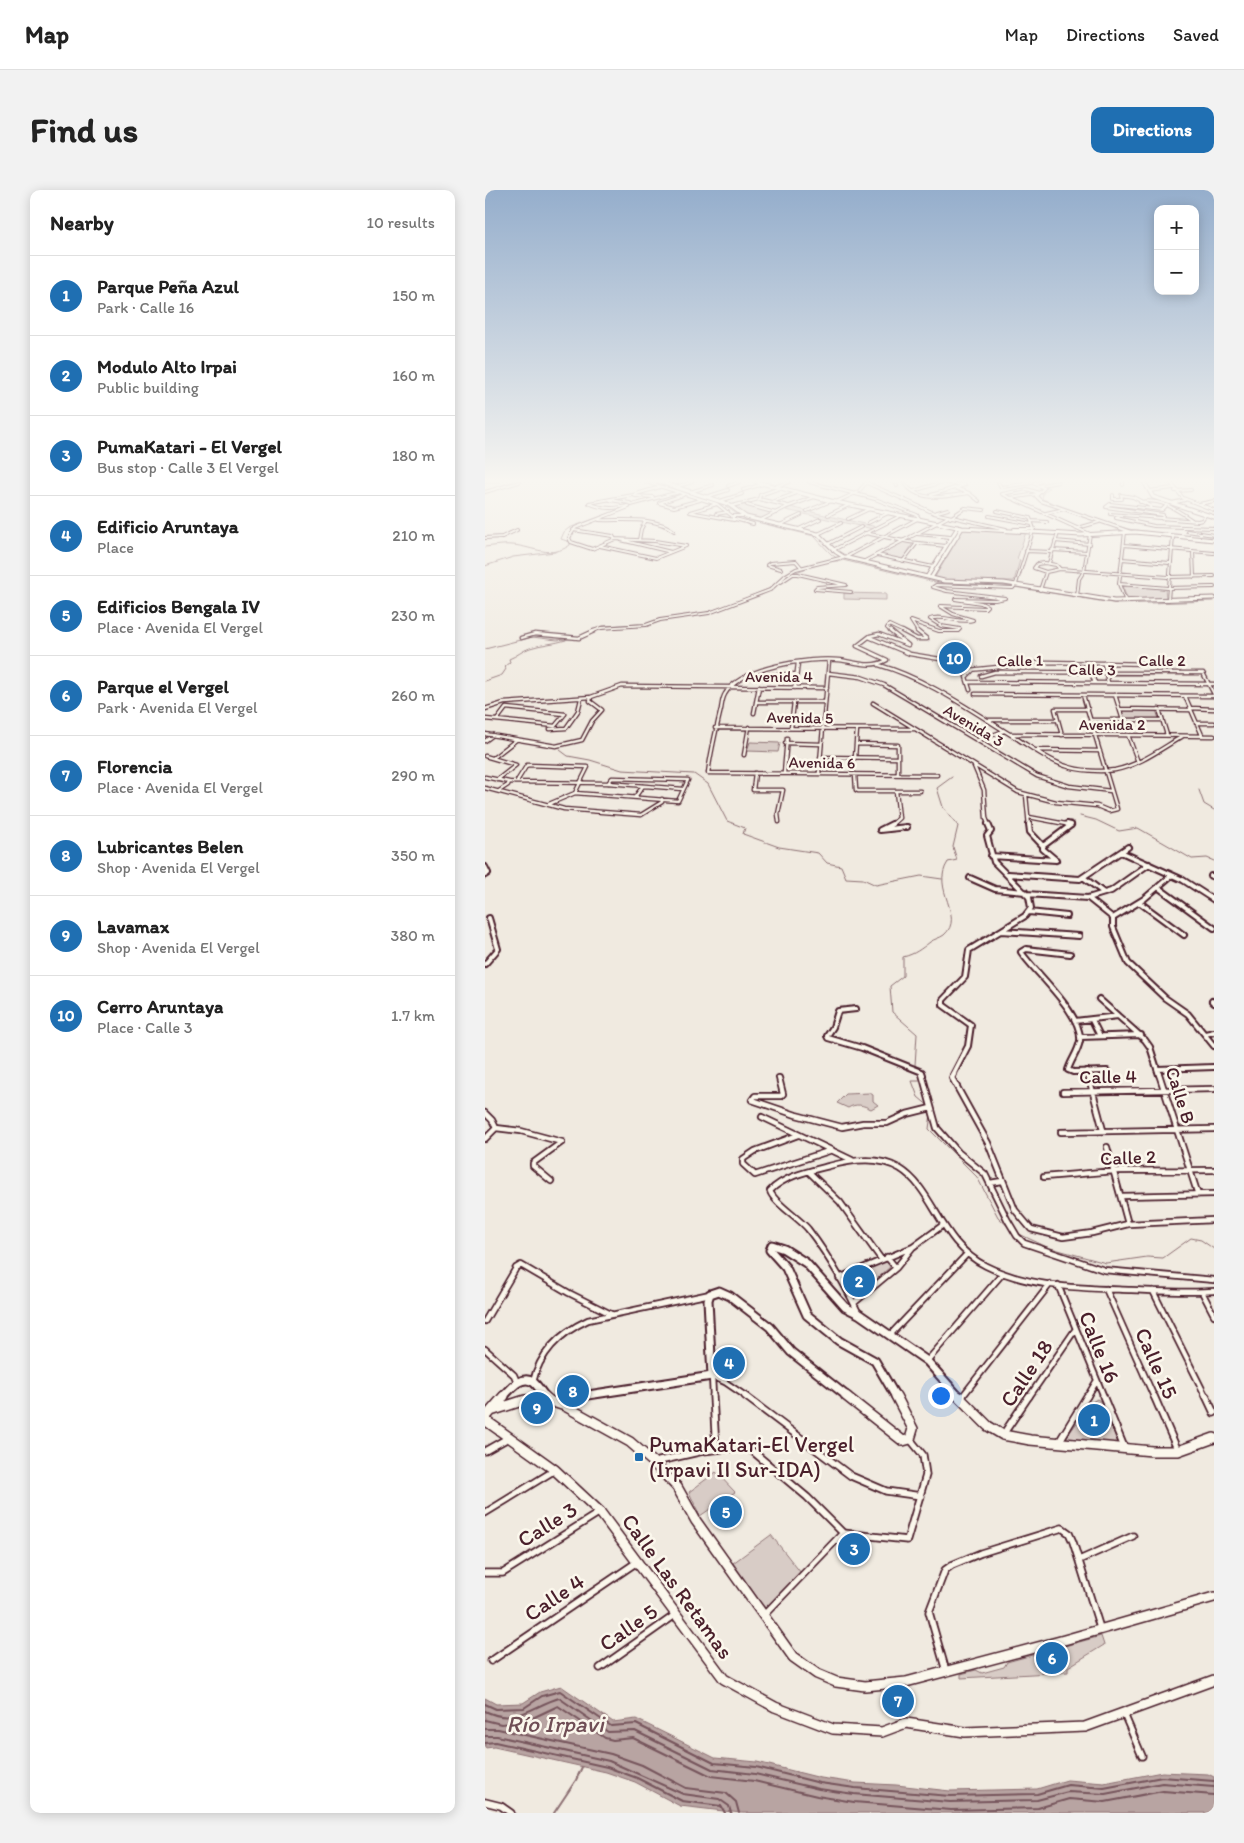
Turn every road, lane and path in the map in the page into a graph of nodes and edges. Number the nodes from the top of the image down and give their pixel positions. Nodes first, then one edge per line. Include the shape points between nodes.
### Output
1 (838, 558) edge
2 (847, 558) edge
3 (872, 558) edge
4 (889, 558) edge
5 (906, 558) edge
6 (941, 558) edge
7 (1024, 558) edge
8 (1050, 558) edge
9 (1086, 558) edge
10 (1170, 558) edge
11 (1193, 558) edge
12 (1122, 559) joint
13 (903, 561) junction
14 (863, 562) junction
15 (1049, 563) junction
16 (1170, 563) junction
17 (1022, 566) junction
18 (1034, 566) junction
19 (801, 567) junction
20 (935, 567) junction
21 (781, 568) dead end
22 (1060, 569) junction
23 (1084, 571) junction
24 (1046, 572) junction
25 (1119, 574) junction
26 (1214, 576) edge
27 (1168, 577) junction
28 (1194, 577) junction
29 (929, 578) junction
30 (779, 582) junction
31 (1119, 584) junction
32 (1015, 586) junction
33 (1214, 586) edge
34 (1168, 588) junction
35 (1040, 590) junction
36 (851, 592) dead end
37 (1077, 596) junction
38 (1214, 598) edge
39 (1168, 600) junction
40 (1126, 602) junction
41 (869, 637) junction
42 (521, 638) dead end
43 (829, 660) junction
44 (798, 663) junction
45 (1087, 663) junction
46 (1104, 663) junction
47 (1154, 664) dead end
48 (877, 665) junction
49 (973, 670) junction
50 (1016, 672) junction
51 (828, 673) junction
52 (1090, 673) junction
53 (1107, 673) junction
54 (796, 674) junction
55 (981, 676) dead end
56 (743, 679) junction
57 (969, 682) junction
58 (1018, 683) junction
59 (1043, 683) junction
60 (1095, 683) junction
61 (1108, 683) junction
62 (1141, 684) junction
63 (1209, 684) junction
64 (1214, 684) edge
65 (730, 687) junction
66 (759, 687) junction
67 (795, 688) junction
68 (827, 688) junction
69 (970, 690) dead end
70 (975, 694) dead end
71 (1045, 694) junction
72 (1083, 695) junction
73 (1115, 695) junction
74 (1146, 695) junction
75 (1214, 695) edge
76 (1185, 696) junction
77 (591, 697) junction
78 (581, 699) junction
79 (756, 702) junction
80 (794, 702) junction
81 (825, 702) junction
82 (873, 703) dead end
83 (485, 709) edge
84 (1055, 709) joint
85 (1088, 709) junction
86 (1120, 709) junction
87 (1159, 709) junction
88 (1191, 709) junction
89 (1214, 709) edge
90 (754, 713) dead end
91 (485, 719) edge
92 (497, 720) junction
93 (985, 720) junction
94 (1057, 720) junction
95 (1091, 720) junction
96 (1123, 720) junction
97 (1162, 720) junction
98 (1196, 723) junction
99 (1214, 723) edge
100 (749, 727) junction
101 (715, 728) junction
102 (791, 728) junction
103 (823, 728) junction
104 (550, 729) dead end
105 (857, 729) junction
106 (915, 729) junction
107 (1004, 731) junction
108 (485, 734) edge
109 (1009, 734) junction
110 (493, 735) junction
111 (1061, 735) junction
112 (1095, 735) junction
113 (1128, 735) junction
114 (1202, 735) junction
115 (1167, 736) junction
116 (1183, 736) junction
117 (1214, 736) edge
118 (787, 738) dead end
119 (516, 740) junction
120 (977, 740) junction
121 (485, 741) edge
122 (785, 743) junction
123 (821, 744) junction
124 (856, 744) junction
125 (1035, 750) junction
126 (1100, 750) junction
127 (744, 755) dead end
128 (485, 756) edge
129 (820, 757) junction
130 (493, 758) junction
131 (855, 758) junction
132 (898, 758) junction
133 (1138, 762) junction
134 (974, 766) junction
135 (1106, 771) junction
136 (755, 773) junction
137 (784, 773) junction
138 (819, 773) junction
139 (855, 774) junction
140 (898, 774) junction
141 (937, 774) dead end
142 (485, 777) edge
143 (497, 780) junction
144 (517, 781) junction
145 (509, 782) junction
146 (581, 783) junction
147 (608, 783) junction
148 (643, 786) junction
149 (485, 788) edge
150 (683, 789) junction
151 (499, 791) junction
152 (896, 791) junction
153 (920, 791) dead end
154 (1111, 791) junction
155 (575, 793) junction
156 (1026, 795) junction
157 (635, 798) junction
158 (663, 799) junction
159 (548, 804) junction
160 (1029, 816) junction
161 (779, 822) dead end
162 (907, 827) dead end
163 (1043, 846) junction
164 (1128, 847) dead end
165 (1121, 852) junction
166 (991, 856) junction
167 (1149, 864) junction
168 (485, 867) edge
169 (1007, 874) junction
170 (1172, 875) junction
171 (485, 876) edge
172 (1083, 877) junction
173 (970, 878) dead end
174 (1159, 888) junction
175 (1026, 893) junction
176 (1104, 894) junction
177 (1088, 898) junction
178 (1214, 900) edge
179 (1139, 902) junction
180 (1029, 912) junction
181 (1067, 916) dead end
182 (489, 918) dead end
183 (1113, 918) junction
184 (1214, 928) edge
185 (1001, 930) junction
186 (1184, 935) dead end
187 (1079, 936) dead end
188 (1070, 954) dead end
189 (485, 964) edge
190 (1099, 999) dead end
191 (856, 1009) dead end
192 (1117, 1016) junction
193 (1091, 1020) junction
194 (1075, 1021) junction
195 (1214, 1032) edge
196 (1141, 1034) junction
197 (1205, 1034) junction
198 (1080, 1037) junction
199 (1102, 1037) junction
200 (1214, 1046) edge
201 (1214, 1068) edge
202 (1157, 1069) junction
203 (1087, 1071) junction
204 (1107, 1071) dead end
205 (779, 1078) dead end
206 (1214, 1089) edge
207 (1163, 1090) junction
208 (1063, 1092) dead end
209 (1093, 1092) junction
210 (931, 1108) junction
211 (485, 1113) edge
212 (762, 1117) dead end
213 (496, 1128) junction
214 (1214, 1129) edge
215 (1103, 1130) junction
216 (1176, 1130) junction
217 (1061, 1132) dead end
218 (799, 1135) junction
219 (485, 1139) edge
220 (1107, 1147) dead end
221 (832, 1150) junction
222 (852, 1160) junction
223 (1189, 1170) junction
224 (1214, 1170) edge
225 (809, 1172) junction
226 (1114, 1172) junction
227 (1044, 1177) dead end
228 (551, 1181) dead end
229 (996, 1182) junction
230 (1214, 1194) edge
231 (1198, 1195) junction
232 (1121, 1196) junction
233 (1214, 1220) edge
234 (1128, 1224) junction
235 (943, 1225) junction
236 (913, 1247) junction
237 (967, 1254) junction
238 (887, 1257) junction
239 (881, 1259) junction
240 (896, 1268) junction
241 (1003, 1273) junction
242 (839, 1278) junction
243 (1214, 1280) edge
244 (1050, 1284) junction
245 (1058, 1285) junction
246 (1106, 1289) junction
247 (1214, 1290) edge
248 (1153, 1291) junction
249 (1202, 1292) junction
250 (710, 1294) junction
251 (854, 1303) junction
252 (859, 1314) junction
253 (613, 1315) junction
254 (1214, 1315) edge
255 (485, 1320) edge
256 (1075, 1330) junction
257 (890, 1335) junction
258 (485, 1349) edge
259 (927, 1361) junction
260 (713, 1376) junction
261 (517, 1382) junction
262 (1096, 1382) junction
263 (534, 1384) junction
264 (511, 1391) junction
265 (961, 1398) junction
266 (523, 1400) junction
267 (550, 1400) junction
268 (565, 1406) junction
269 (1214, 1413) edge
270 (487, 1416) edge
271 (1003, 1435) junction
272 (508, 1438) junction
273 (1214, 1438) edge
274 (910, 1440) junction
275 (1059, 1442) junction
276 (1124, 1448) junction
277 (715, 1450) junction
278 (485, 1451) edge
279 (1177, 1451) junction
280 (653, 1462) junction
281 (555, 1470) junction
282 (921, 1496) junction
283 (600, 1512) junction
284 (485, 1513) edge
285 (843, 1533) junction
286 (1133, 1536) dead end
287 (1079, 1560) junction
288 (637, 1562) junction
289 (485, 1573) edge
290 (1214, 1597) edge
291 (675, 1615) junction
292 (763, 1616) junction
293 (1101, 1630) junction
294 (491, 1661) dead end
295 (600, 1668) dead end
296 (946, 1671) junction
297 (1214, 1680) edge
298 (1124, 1714) junction
299 (1142, 1756) dead end
300 (485, 1802) edge
301 (511, 1813) edge

1 - 19 street
2 - 14 street
3 - 14 street
4 - 13 street
5 - 13 street
6 - 20 street
7 - 17 street
8 - 15 street
9 - 23 street
10 - 16 street
11 - 28 street
12 - 16 street
12 - 25 street
13 - 20 street
14 - 29 street
15 - 18 street
15 - 22 street
16 - 27 street
17 - 18 street
17 - 32 street
18 - 24 street
19 - 21 street via 796,561 767,565
19 - 30 street
20 - 29 street
22 - 23 street
22 - 24 street
23 - 25 street
23 - 37 street via 1079,579
24 - 35 street
25 - 27 street
25 - 31 street
26 - 28 street
27 - 28 street
27 - 34 street
29 - 32 street
30 - 36 street via 799,574 846,585 815,589
30 - 42 street via 770,590 709,613 646,625 601,628 579,638 535,634
31 - 34 street
31 - 40 street
32 - 35 street
32 - 41 street via 934,586 947,591 1005,598 955,599 981,603 987,606 985,608 941,606 953,614 973,620 966,622 930,619 941,626 960,630 933,630 911,622 925,640 916,639 892,625 887,628 908,645 897,644 882,634
33 - 34 street
34 - 39 street
35 - 37 street
37 - 40 street
38 - 39 street
39 - 40 street
41 - 48 street via 857,648 887,660
41 - 49 street via 910,654 940,658 960,671
43 - 44 street
43 - 48 street
43 - 51 street
44 - 54 street
44 - 56 street via 761,670
45 - 46 street
45 - 49 street via 1047,662
45 - 52 street
46 - 47 street
46 - 53 street
48 - 93 street via 903,673
49 - 57 street via 967,677
50 - 52 street, Calle 1
50 - 55 street, Calle 1
50 - 58 street
51 - 68 street
51 - 120 street, Avenida 3 via 861,677 884,685
52 - 53 street, Calle 2
52 - 60 street
53 - 61 street
53 - 63 street, Calle 2 via 1203,673
54 - 56 street via 755,675
54 - 67 street
56 - 65 street
57 - 58 street, Calle 3
57 - 69 street
58 - 59 street, Calle 3
59 - 60 street, Calle 3
59 - 71 street
60 - 61 street, Calle 3
61 - 62 street, Calle 3
62 - 63 street, Calle 3
62 - 74 street
63 - 64 street, Calle 3
63 - 75 street
65 - 66 street, Avenida 4
65 - 77 street, Avenida 4 via 622,686
65 - 101 street
66 - 67 street, Avenida 4
66 - 79 street
67 - 68 street, Avenida 4
68 - 81 street
70 - 71 street
71 - 72 street
72 - 73 street
72 - 85 street
73 - 74 street
73 - 86 street
74 - 76 street
75 - 76 street
76 - 88 street
77 - 78 street, Avenida 4
77 - 119 street via 590,701 603,710 592,721 582,740 556,746
78 - 83 street, Avenida 4 via 505,702
78 - 104 street via 578,711 566,728
79 - 80 street
79 - 90 street
80 - 81 street
80 - 102 street
81 - 103 street
82 - 106 street
84 - 85 street
84 - 94 street
85 - 95 street
86 - 87 street
86 - 96 street
87 - 88 street
87 - 97 street
88 - 89 street
88 - 98 street
91 - 92 street
92 - 92 street via 555,726 565,714 506,708
93 - 94 street
93 - 107 street
94 - 111 street
95 - 96 street
95 - 112 street
96 - 97 street
97 - 115 street
98 - 99 street
98 - 114 street
100 - 101 street, Avenida 5
100 - 102 street, Avenida 5
100 - 127 street
101 - 136 street, Avenida 6 via 708,773
102 - 103 street, Avenida 5
103 - 105 street, Avenida 5
103 - 123 street
105 - 106 street, Avenida 5
105 - 124 street
106 - 134 street
107 - 109 street
107 - 120 street
108 - 110 street
109 - 111 street, Avenida 2
109 - 125 street
110 - 119 street
110 - 121 street
111 - 112 street, Avenida 2
112 - 113 street, Avenida 2
112 - 126 street
113 - 115 street, Avenida 2
113 - 133 street
114 - 116 street, Avenida 2
114 - 117 street, Avenida 2
115 - 116 street, Avenida 2
116 - 133 street
118 - 122 street
119 - 130 street
120 - 154 street, Avenida 3 via 1037,776 1069,786
122 - 123 street
122 - 137 street
123 - 129 street
124 - 131 street
124 - 132 street via 898,746
125 - 126 street
125 - 135 street via 1065,766
126 - 135 street
128 - 130 street
129 - 131 street
129 - 138 street
130 - 143 street via 516,765
131 - 132 street
132 - 140 street
133 - 135 street
134 - 156 street
134 - 166 street via 984,790 986,818 991,831 987,836
135 - 154 street
136 - 137 street, Avenida 6
136 - 161 street via 753,790 783,790
137 - 138 street, Avenida 6
138 - 139 street, Avenida 6
139 - 140 street, Avenida 6
139 - 152 street via 858,791
140 - 141 street, Avenida 6
142 - 143 street
143 - 145 street
144 - 145 street
144 - 146 street
144 - 146 street via 527,765 588,767
145 - 151 street
146 - 147 street
146 - 155 street
147 - 148 street
147 - 150 street via 612,778 688,780
148 - 150 street
148 - 157 street
149 - 151 street
150 - 158 street via 678,801
151 - 159 street
152 - 153 street
152 - 162 street via 899,818 880,830
154 - 156 street via 1117,809 1109,811 1097,806
155 - 157 street
155 - 159 street
156 - 160 street
157 - 158 street
158 - 159 street via 641,815 564,809
160 - 163 street via 1030,832
160 - 163 street via 1071,825
163 - 166 street via 1056,860
164 - 165 street
165 - 167 street
165 - 172 street
166 - 169 street
167 - 170 street
167 - 176 street
168 - 171 street via 488,873
169 - 172 street via 1068,879
169 - 175 street
170 - 174 street
170 - 178 street
172 - 176 street
173 - 175 street via 995,889
174 - 179 street
174 - 184 street
175 - 177 street
175 - 180 street via 1031,902
176 - 177 street
177 - 183 street
179 - 183 street
179 - 186 street
180 - 181 street
180 - 185 street
182 - 189 street via 499,949
183 - 197 street via 1113,927 1128,963 1187,1014
185 - 187 street
185 - 229 street via 969,950 963,981 943,1000 948,1010 971,1025 967,1047 952,1078 988,1143
188 - 194 street via 1021,952
190 - 192 street, Calle B
191 - 210 street via 838,1011 828,1038 922,1072
192 - 193 street
192 - 196 street, Calle B
193 - 194 street
193 - 199 street via 1097,1034
194 - 198 street
195 - 197 street
196 - 199 street
196 - 202 street, Calle B via 1150,1047
197 - 200 street
198 - 199 street
198 - 203 street via 1077,1052 1067,1069
201 - 202 street
202 - 207 street, Calle B
203 - 204 street
203 - 209 street
205 - 210 street via 781,1096 755,1096 752,1100 835,1126 887,1123
206 - 207 street, Calle 4
207 - 209 street, Calle 4
207 - 216 street, Calle B
208 - 209 street, Calle 4
209 - 215 street
210 - 229 street via 935,1123 958,1152
211 - 213 street
212 - 218 street
213 - 219 street
213 - 228 street via 562,1142 533,1162 533,1166
214 - 216 street
215 - 216 street
215 - 217 street
216 - 223 street, Calle B
218 - 221 street
218 - 221 street via 755,1151 743,1159 743,1164 752,1174 760,1174
220 - 226 street
221 - 222 street
222 - 225 street
222 - 235 street via 879,1160 909,1175 930,1200
223 - 224 street, Calle 2
223 - 226 street, Calle 2
223 - 231 street, Calle B
225 - 239 street via 838,1198
225 - 242 street via 772,1187 770,1194 799,1220
226 - 227 street, Calle 2
226 - 232 street
229 - 234 street via 1019,1217 1031,1229 1040,1232 1075,1236
229 - 243 street via 1017,1236 1024,1243 1104,1270
230 - 231 street
231 - 232 street
232 - 234 street
233 - 234 street
235 - 236 street
235 - 237 street
236 - 238 street
236 - 240 street
237 - 241 street
237 - 257 street
238 - 239 street
238 - 240 street
239 - 242 street
240 - 251 street
241 - 244 street
241 - 259 street
242 - 251 street
244 - 245 street
244 - 265 street
245 - 246 street
245 - 256 street, Calle 16
246 - 248 street
246 - 279 street, Calle 15
247 - 249 street
248 - 249 street
248 - 269 street
249 - 254 street
250 - 253 street
250 - 260 street
250 - 274 street via 723,1292 730,1296 770,1327 791,1352 903,1441
251 - 252 street
252 - 257 street
252 - 274 street via 849,1311 839,1302 814,1270 772,1245 770,1250 786,1268 807,1315 839,1341 875,1361 883,1372 913,1429
253 - 255 street via 521,1265 515,1268
253 - 263 street via 575,1325 550,1346 535,1370
256 - 262 street, Calle 16
256 - 271 street, Calle 18
257 - 259 street
258 - 261 street via 514,1375
259 - 265 street
260 - 268 street via 582,1395
260 - 277 street
260 - 282 street via 754,1402 851,1476 886,1491
261 - 263 street via 524,1379
261 - 264 street
262 - 275 street
262 - 276 street, Calle 16
263 - 266 street via 532,1395
263 - 267 street
264 - 266 street via 513,1398
264 - 270 street
265 - 271 street via 988,1426
266 - 267 street
266 - 270 street
267 - 268 street
268 - 280 street via 619,1434
270 - 272 street, Calle Las Retamas
271 - 275 street
272 - 278 street
272 - 281 street, Calle Las Retamas
273 - 279 street
274 - 282 street via 923,1455 926,1475
275 - 276 street
276 - 279 street
277 - 280 street
277 - 285 street via 750,1449 807,1497
280 - 292 street via 682,1494 696,1521
281 - 283 street, Calle Las Retamas
281 - 284 street
282 - 285 street via 907,1540
283 - 288 street, Calle Las Retamas
283 - 289 street, Calle 3 via 503,1572
285 - 292 street
286 - 287 street
287 - 293 street
287 - 296 street via 1069,1533 1063,1528 949,1565 929,1612
288 - 291 street, Calle Las Retamas
288 - 294 street, Calle 4
290 - 293 street
291 - 295 street, Calle 5
291 - 298 street, Calle Las Retamas via 724,1679 775,1707 833,1729 882,1732 906,1724 965,1732 1085,1727
292 - 296 street via 798,1661 815,1674 833,1681 875,1686 897,1684
293 - 296 street
297 - 298 street, Calle Las Retamas
298 - 299 street
300 - 301 street via 501,1806

